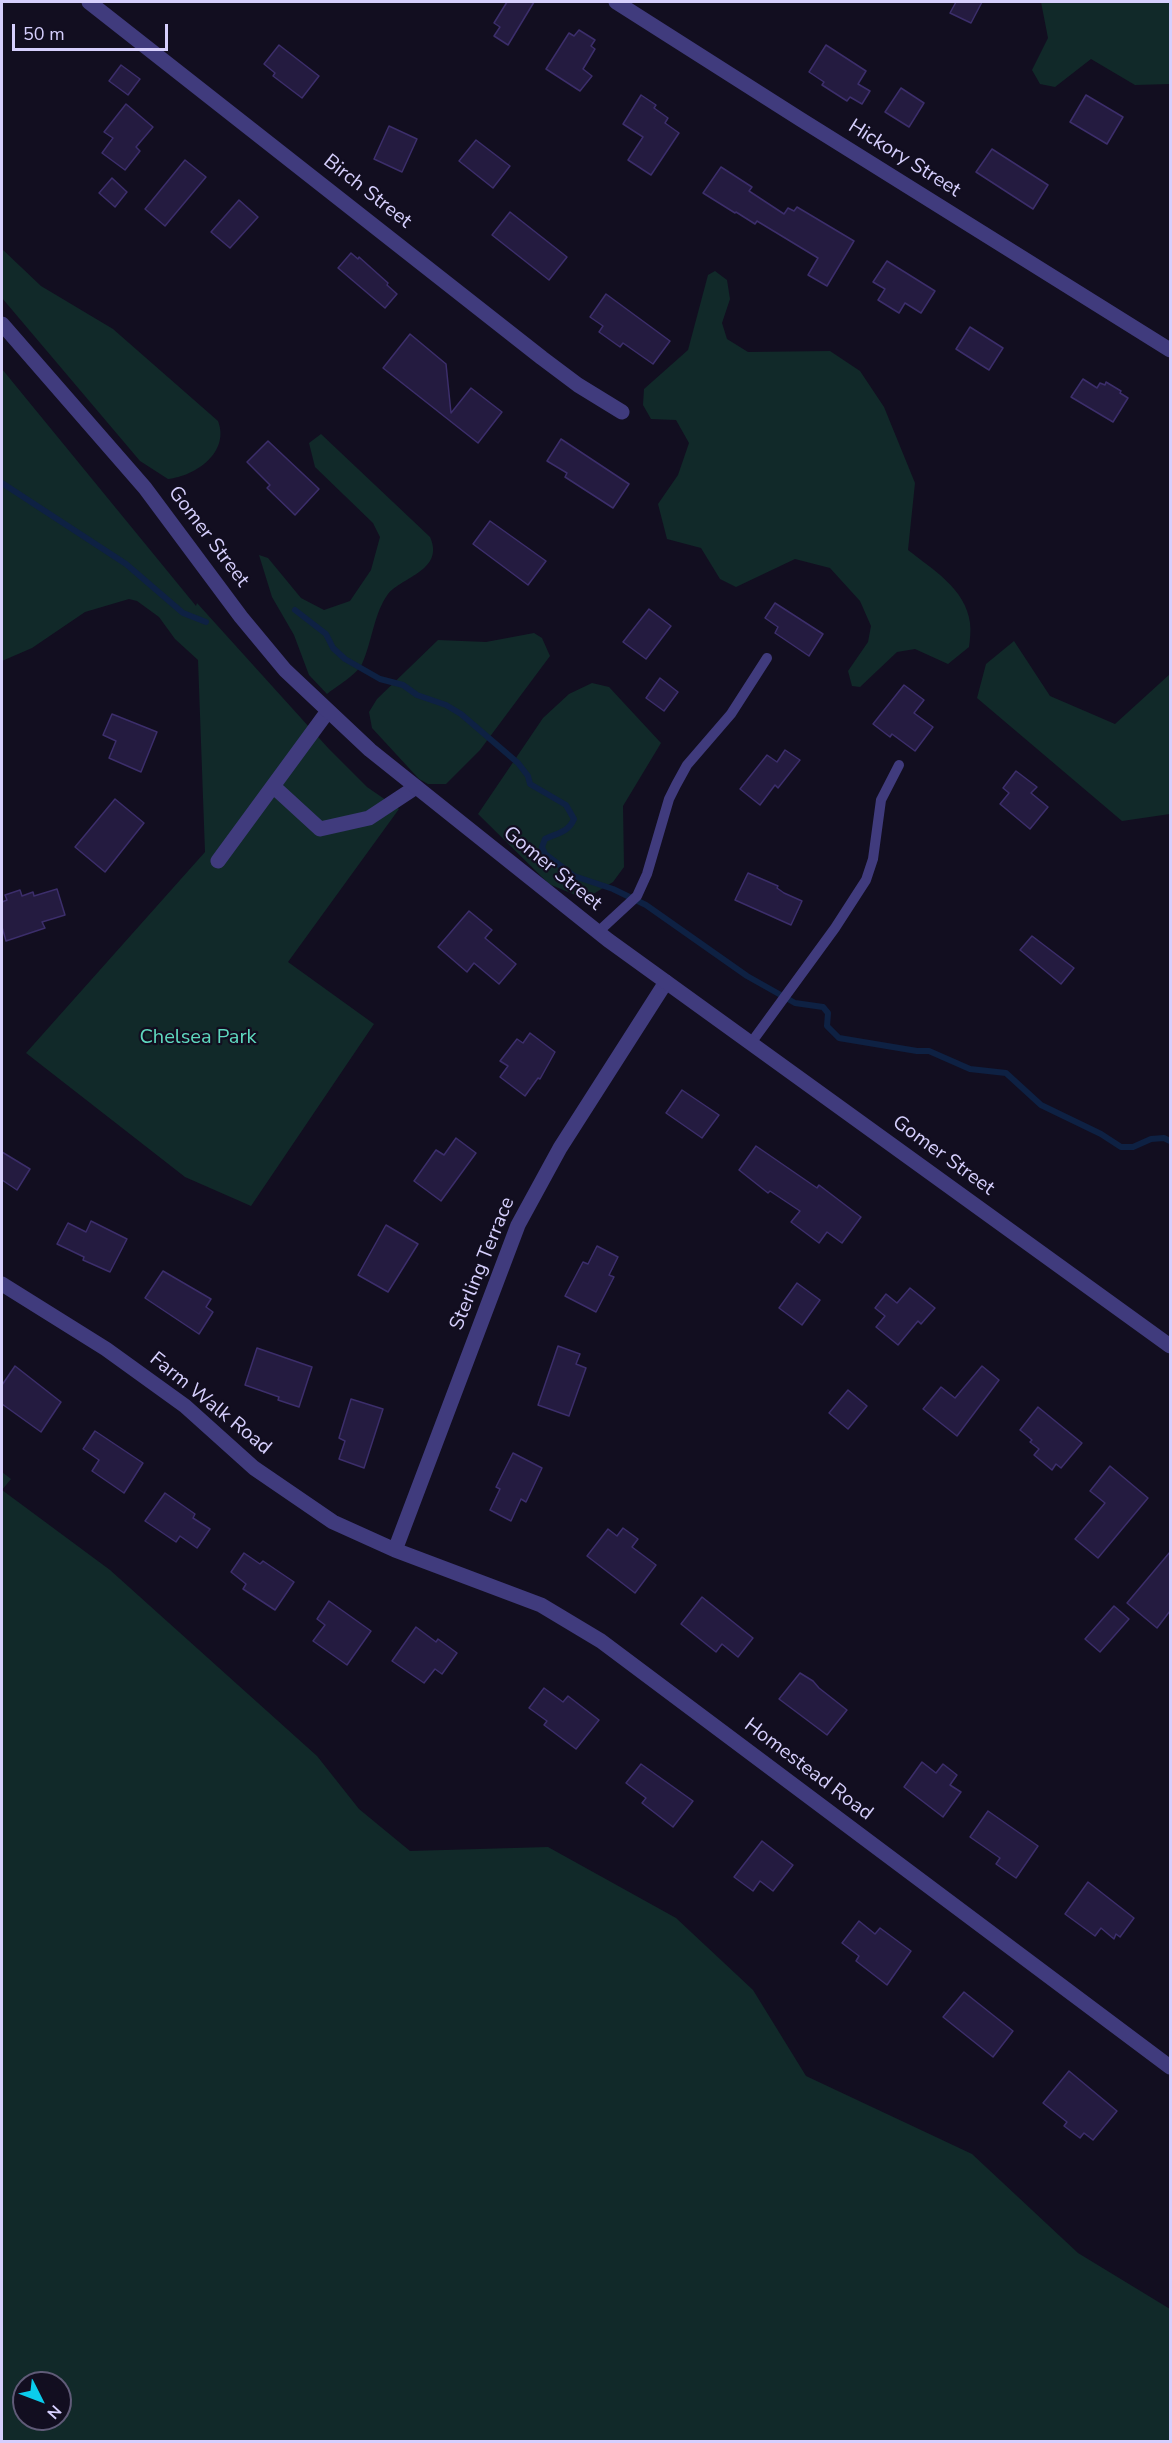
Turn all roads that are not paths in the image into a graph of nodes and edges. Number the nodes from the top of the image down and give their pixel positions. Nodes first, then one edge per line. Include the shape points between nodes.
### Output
1 (89, 2) edge
2 (616, 2) edge
3 (2, 324) edge
4 (1170, 350) edge
5 (622, 412) dead end
6 (767, 658) dead end
7 (328, 711) junction
8 (899, 765) dead end
9 (273, 786) junction
10 (416, 787) junction
11 (218, 861) dead end
12 (598, 932) junction
13 (666, 982) junction
14 (751, 1043) junction
15 (2, 1284) edge
16 (1170, 1346) edge
17 (395, 1550) junction
18 (1170, 2067) edge

1 - 5 street, Birch Street via 542,358
2 - 4 street, Hickory Street
3 - 7 street, Gomer Street via 145,488 285,670
6 - 12 lane via 731,714 687,765 676,785 637,896
7 - 9 street
7 - 10 street, Gomer Street
8 - 14 lane via 881,800 873,859 866,880
9 - 10 street via 320,829 369,818
9 - 11 street
10 - 12 street, Gomer Street
12 - 13 street, Gomer Street
13 - 14 street, Gomer Street
13 - 17 street, Sterling Terrace via 560,1148 518,1225
14 - 16 street, Gomer Street
15 - 17 street, Farm Walk Road via 106,1349 184,1406 254,1468 333,1522
17 - 18 street, Homestead Road via 541,1605 601,1641

